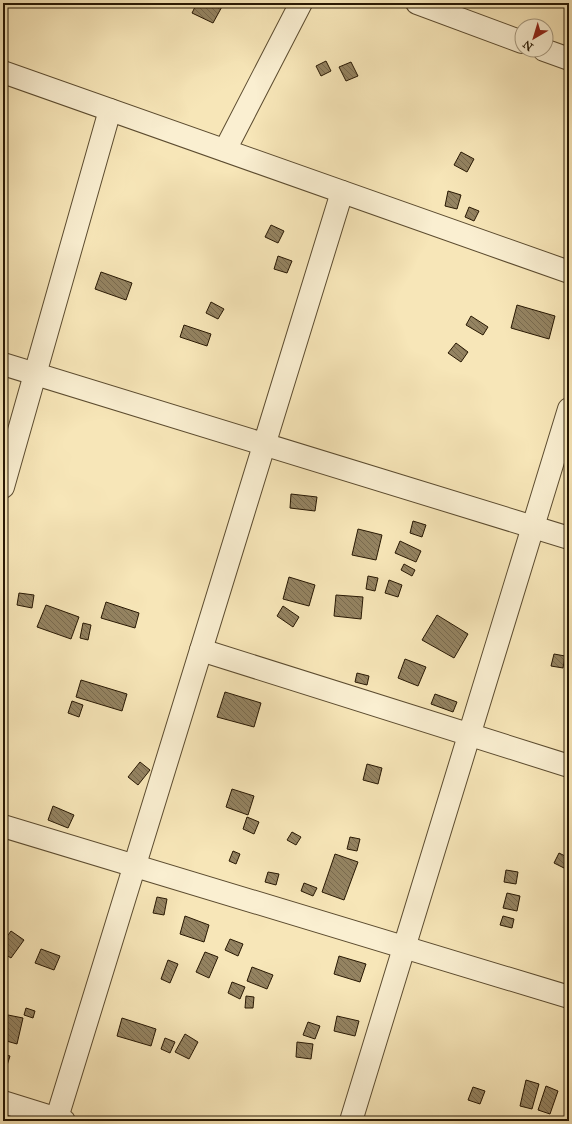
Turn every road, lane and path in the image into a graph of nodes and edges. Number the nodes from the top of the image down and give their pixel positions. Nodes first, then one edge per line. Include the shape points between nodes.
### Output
1 (301, 3) edge
2 (417, 3) edge
3 (514, 39) edge
4 (554, 54) edge
5 (569, 59) edge
6 (3, 72) edge
7 (110, 110) junction
8 (225, 150) junction
9 (342, 192) junction
10 (569, 272) edge
11 (3, 364) edge
12 (35, 374) junction
13 (569, 409) edge
14 (264, 444) junction
15 (3, 487) edge
16 (533, 527) junction
17 (569, 538) edge
18 (201, 650) junction
19 (469, 735) junction
20 (569, 766) edge
21 (3, 826) edge
22 (134, 866) junction
23 (404, 947) junction
24 (569, 997) edge
25 (3, 1102) edge
26 (59, 1120) edge
27 (351, 1121) edge

1 - 8 street
2 - 3 street
4 - 5 street
6 - 7 street
7 - 8 street
7 - 12 street
8 - 9 street
9 - 10 street
9 - 14 street
11 - 12 street
12 - 14 street
12 - 15 street
13 - 16 street
14 - 16 street
14 - 18 street
16 - 17 street
16 - 19 street
18 - 19 street
18 - 22 street
19 - 20 street
19 - 23 street
21 - 22 street
22 - 23 street
22 - 26 street
23 - 24 street
23 - 27 street
25 - 26 street

